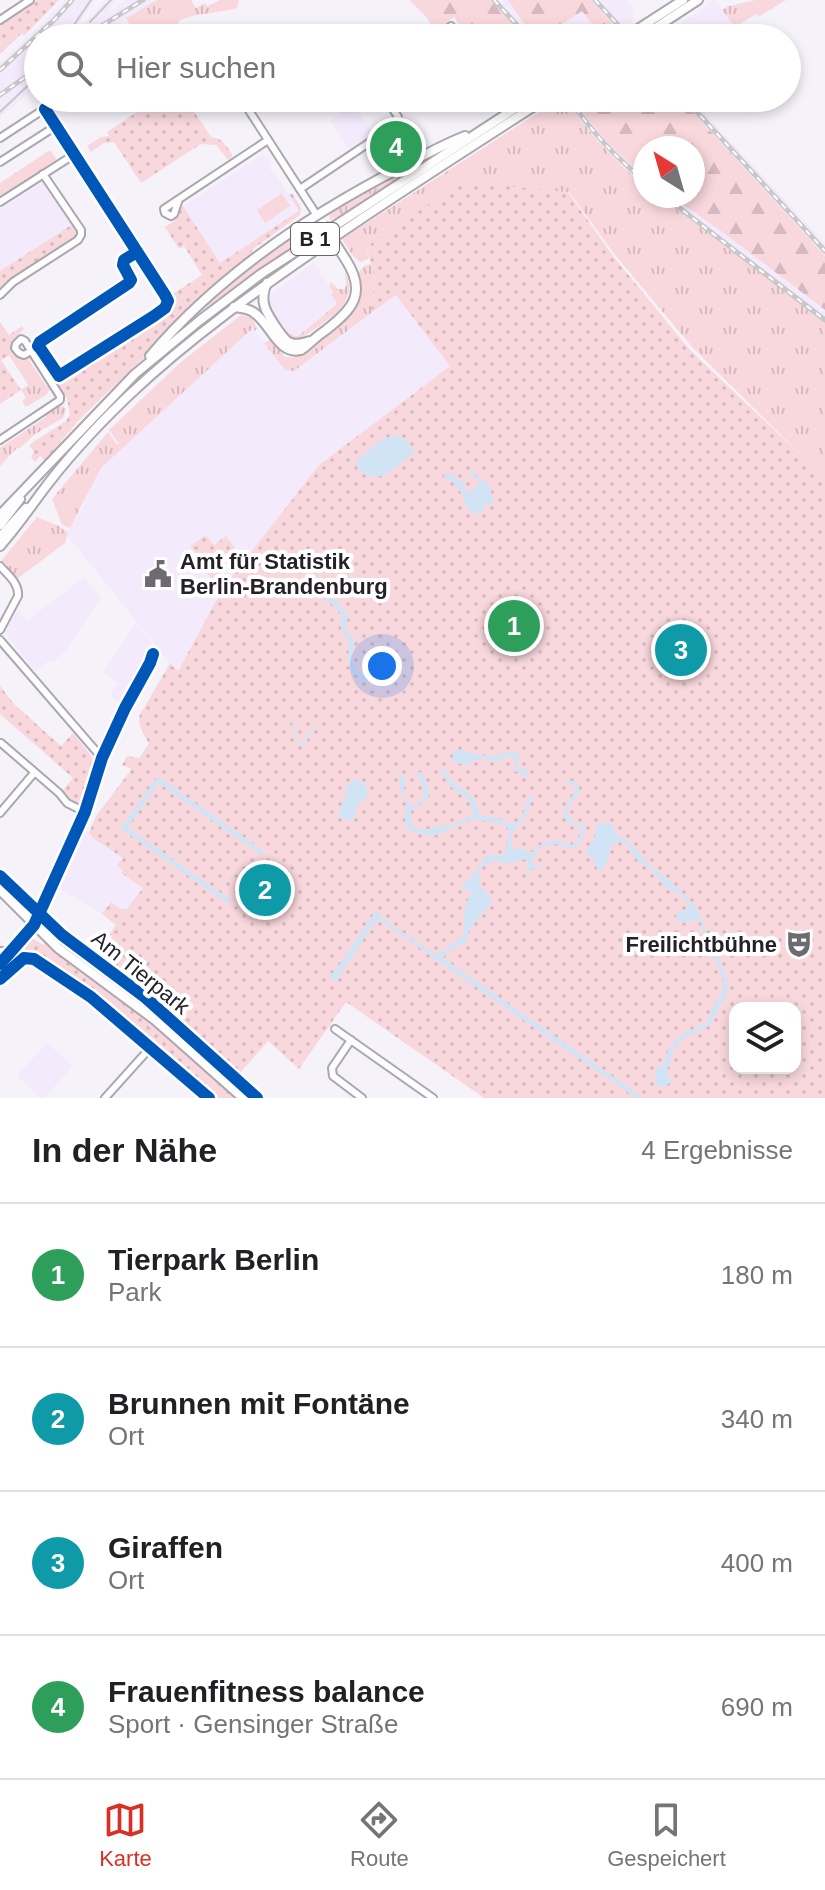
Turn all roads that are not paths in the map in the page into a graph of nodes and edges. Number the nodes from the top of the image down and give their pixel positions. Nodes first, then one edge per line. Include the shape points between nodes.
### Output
1 (30, 0) edge
2 (683, 0) edge
3 (698, 0) edge
4 (0, 20) edge
5 (646, 24) edge
6 (661, 24) edge
7 (40, 112) edge
8 (47, 112) edge
9 (250, 112) edge
10 (395, 112) edge
11 (509, 112) edge
12 (526, 112) edge
13 (56, 126) junction
14 (480, 131) junction
15 (0, 138) edge
16 (268, 140) junction
17 (75, 154) junction
18 (0, 162) edge
19 (43, 174) junction
20 (300, 189) junction
21 (179, 199) dead end
22 (0, 202) edge
23 (316, 214) junction
24 (137, 252) junction
25 (268, 282) junction
26 (0, 295) edge
27 (233, 307) junction
28 (311, 341) junction
29 (31, 351) dead end
30 (135, 374) junction
31 (0, 440) edge
32 (30, 485) junction
33 (41, 493) junction
34 (0, 515) edge
35 (0, 525) edge
36 (0, 537) edge
37 (0, 546) edge
38 (0, 566) edge
39 (3, 575) edge
40 (0, 630) edge
41 (0, 640) edge
42 (153, 654) dead end
43 (1, 743) edge
44 (102, 758) junction
45 (34, 773) junction
46 (85, 812) junction
47 (0, 813) edge
48 (0, 876) edge
49 (0, 890) edge
50 (39, 914) junction
51 (34, 925) junction
52 (17, 944) junction
53 (0, 951) edge
54 (0, 964) edge
55 (0, 979) edge
56 (335, 1029) dead end
57 (351, 1040) junction
58 (150, 1048) junction
59 (105, 1098) edge
60 (209, 1098) edge
61 (243, 1098) edge
62 (257, 1098) edge
63 (362, 1098) edge
64 (433, 1098) edge

1 - 4 street
2 - 5 main road
3 - 6 main road
7 - 15 street
8 - 13 street
9 - 16 street
10 - 20 street via 397,124
11 - 14 main road, B 1
12 - 25 main road, B 1
13 - 17 street
13 - 18 street
14 - 23 main road via 431,151
14 - 30 main road, B 1 via 261,274
16 - 20 street
16 - 21 street
17 - 19 street
17 - 24 street
19 - 22 street
19 - 26 street via 81,235
20 - 23 street
23 - 28 main road, bridge via 350,265 356,285 352,306
23 - 30 main road via 205,301
24 - 24 street via 124,260 129,283 40,342 59,376 165,308 168,301
25 - 27 main road, B 1
25 - 28 main road via 263,305 269,318 291,343
27 - 28 main road via 256,314 289,350 301,350
27 - 33 main road, B 1 via 127,397
29 - 31 street via 60,400
30 - 32 main road, B 1
32 - 34 main road
32 - 35 main road, B 1
33 - 36 main road, B 1
33 - 37 main road
38 - 39 street
39 - 40 street via 18,594
41 - 44 street
42 - 44 street
43 - 45 street
44 - 46 street
45 - 46 street
45 - 47 street
46 - 50 street
48 - 50 main road, Am Tierpark
49 - 51 main road, Am Tierpark
50 - 51 street
50 - 62 main road, Am Tierpark via 146,998
51 - 52 street
51 - 61 main road, Am Tierpark
52 - 53 street
52 - 54 street
55 - 58 street via 22,960 34,959 91,997
56 - 57 street
57 - 63 street via 331,1072
57 - 64 street
58 - 59 street
58 - 60 street

